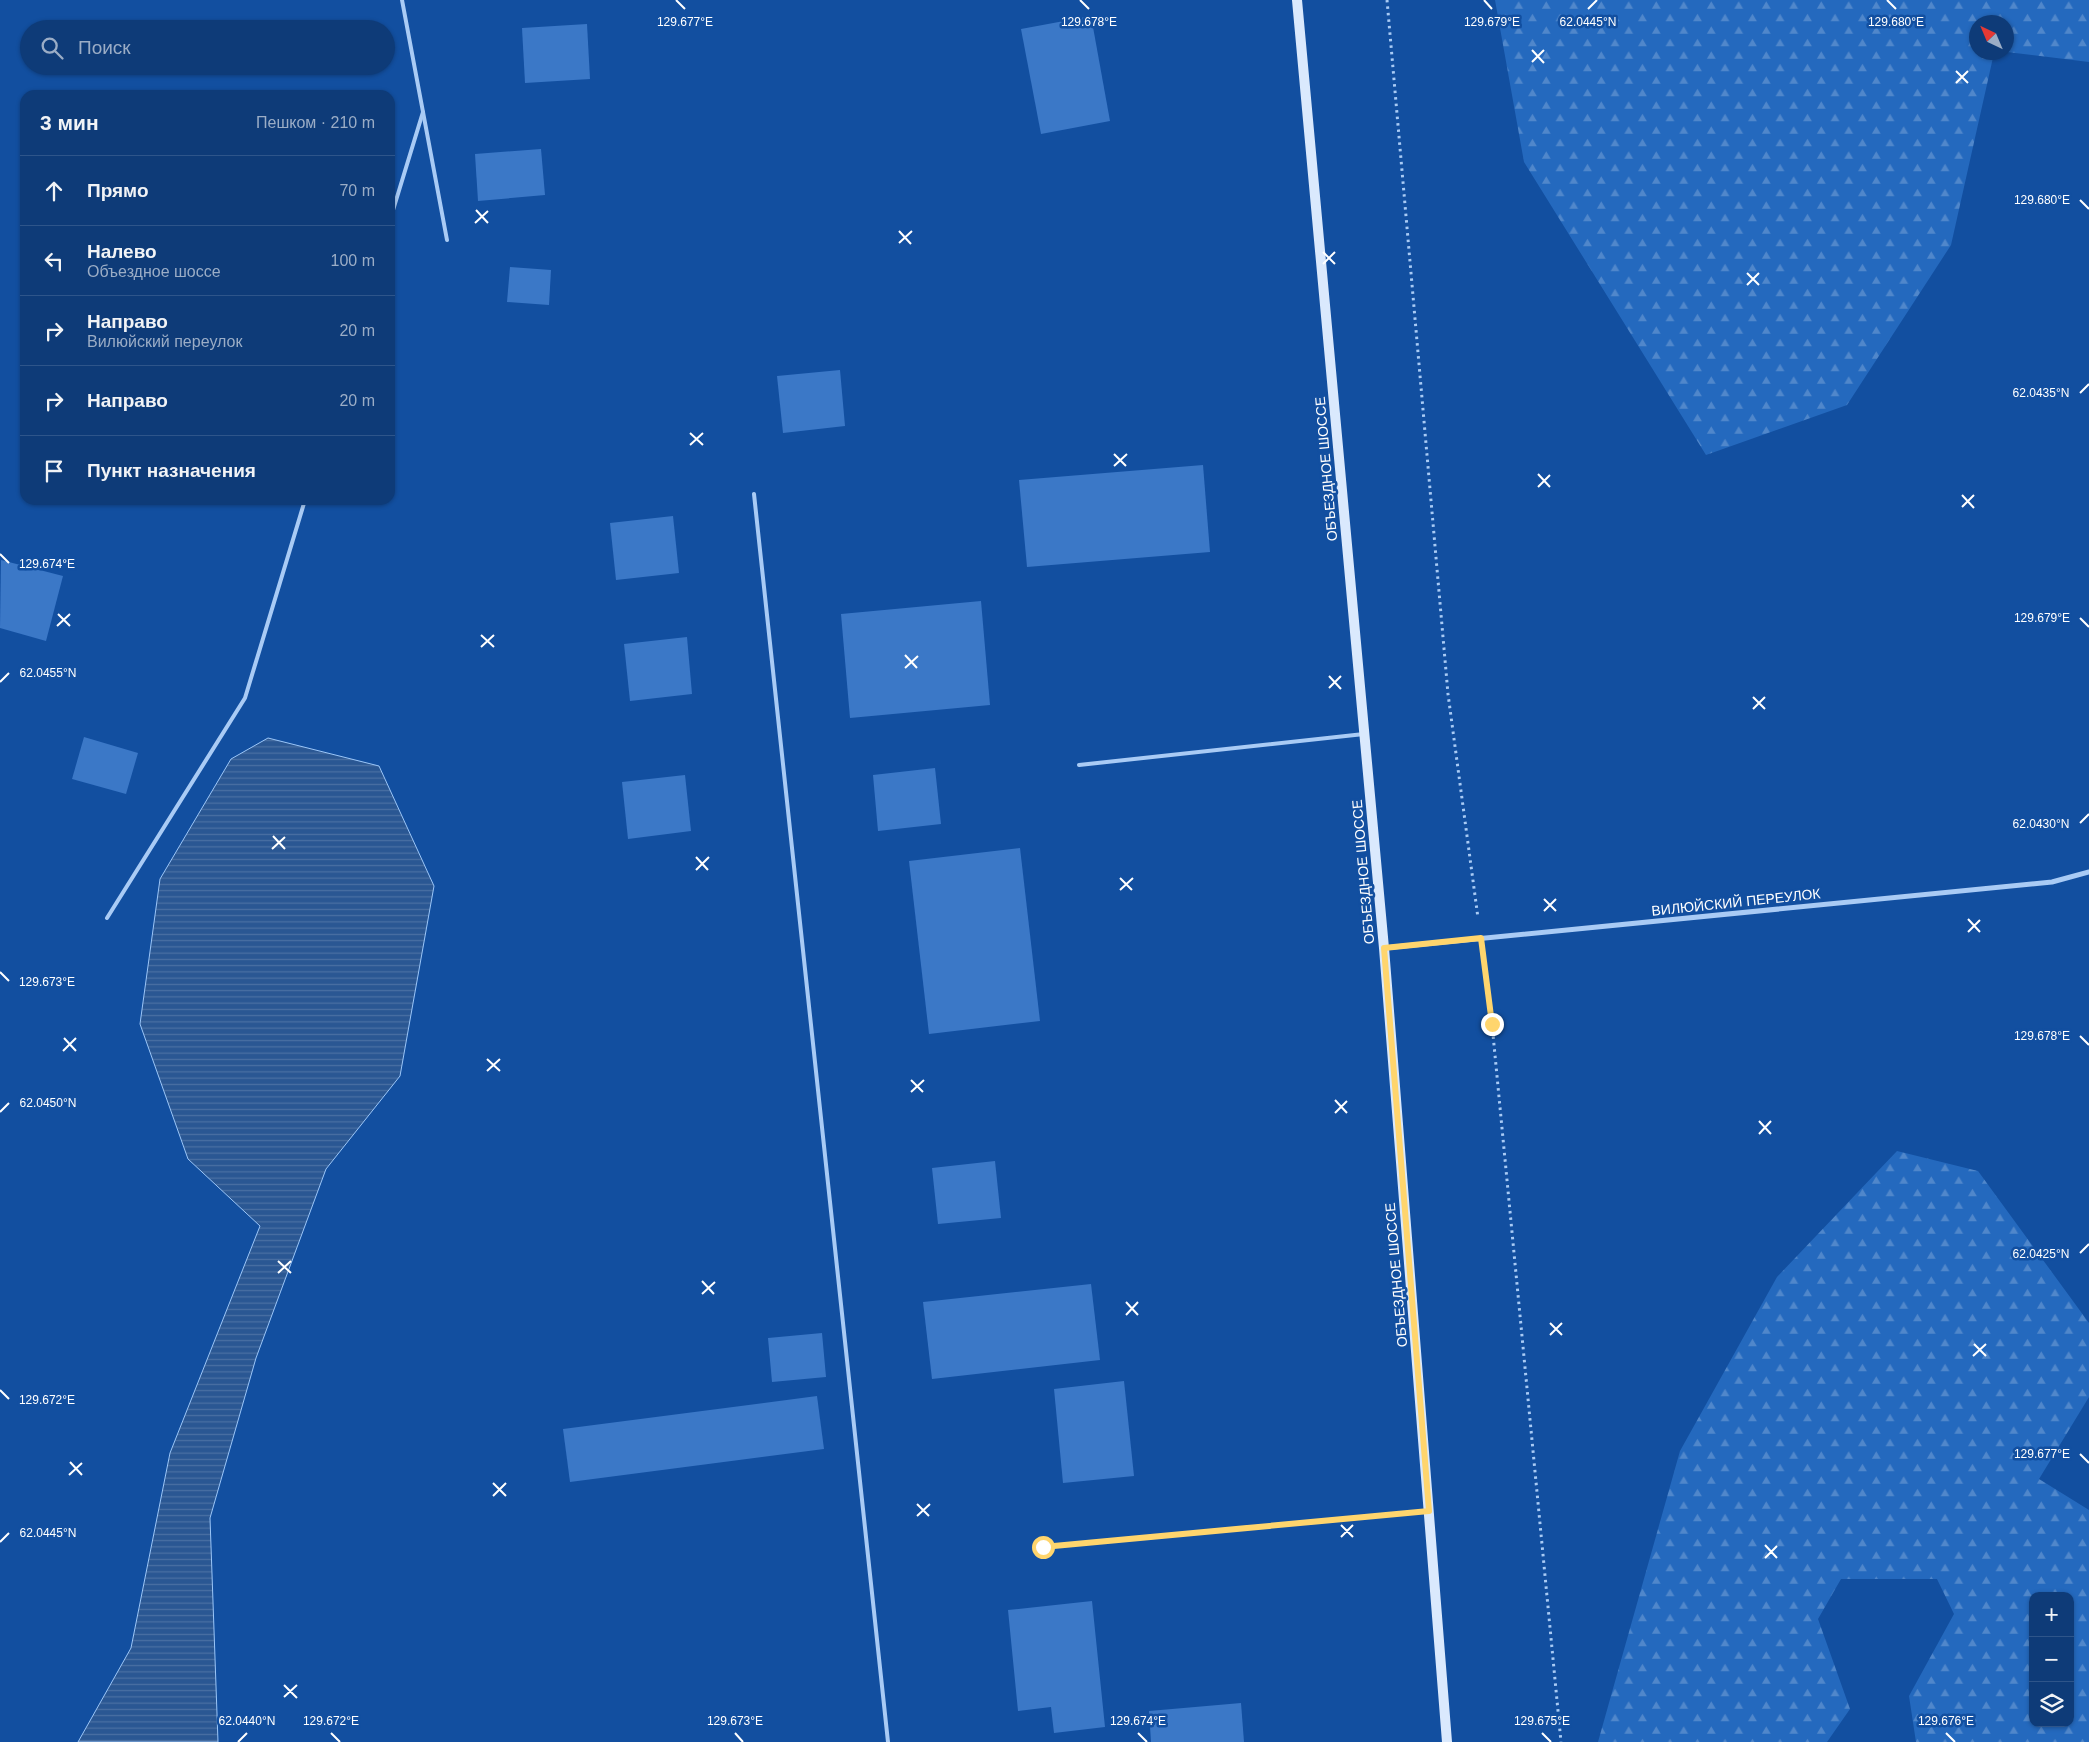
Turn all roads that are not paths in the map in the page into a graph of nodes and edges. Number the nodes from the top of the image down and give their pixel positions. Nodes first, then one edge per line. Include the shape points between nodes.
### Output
1 (402, 0) edge
2 (1297, 0) edge
3 (423, 111) junction
4 (395, 203) edge
5 (446, 240) dead end
6 (754, 494) dead end
7 (304, 505) edge
8 (1364, 734) junction
9 (1079, 765) dead end
10 (2089, 872) edge
11 (107, 918) dead end
12 (1384, 948) junction
13 (1429, 1511) junction
14 (1043, 1547) dead end
15 (888, 1742) edge
16 (1447, 1742) edge

1 - 3 lane
2 - 8 main road, ОБЪЕЗДНОЕ ШОССЕ
3 - 4 lane
3 - 5 lane
6 - 15 lane
7 - 11 lane via 246,698
8 - 9 lane
8 - 12 main road, ОБЪЕЗДНОЕ ШОССЕ
10 - 12 street, ВИЛЮЙСКИЙ ПЕРЕУЛОК via 2052,882
12 - 13 main road, ОБЪЕЗДНОЕ ШОССЕ
13 - 14 lane
13 - 16 main road, ОБЪЕЗДНОЕ ШОССЕ

